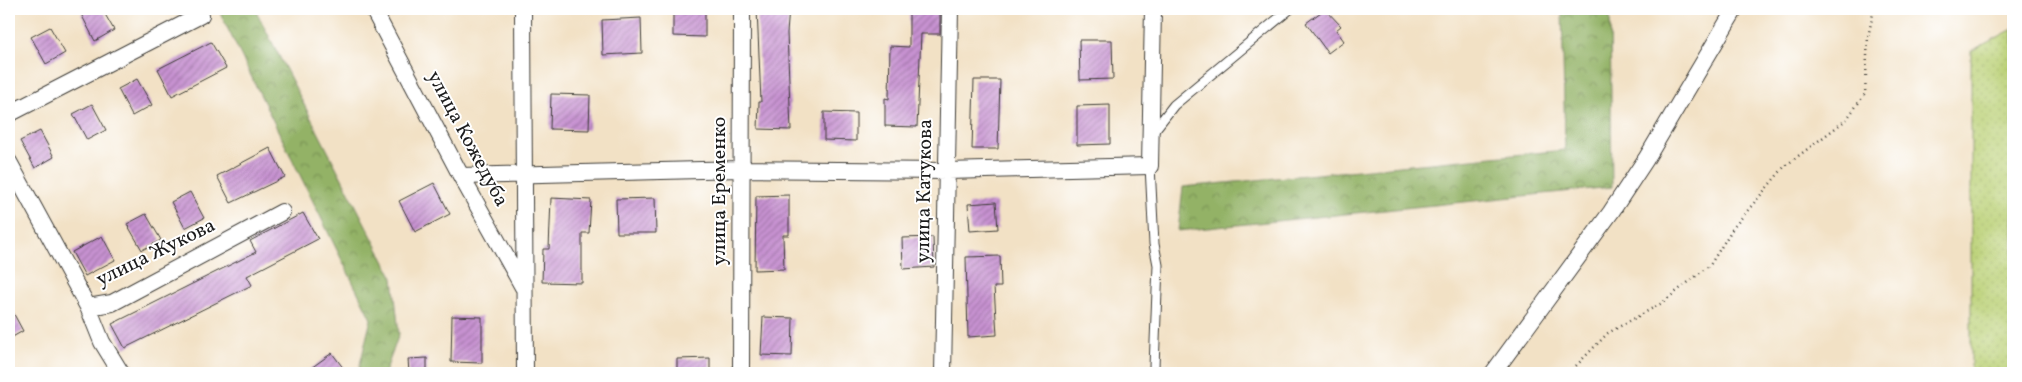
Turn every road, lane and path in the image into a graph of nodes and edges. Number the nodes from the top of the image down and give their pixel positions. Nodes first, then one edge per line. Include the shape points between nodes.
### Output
1 (373, 9) edge
2 (523, 9) edge
3 (742, 9) edge
4 (950, 9) edge
5 (1153, 9) edge
6 (1290, 9) edge
7 (1735, 9) edge
8 (1874, 9) edge
9 (201, 15) dead end
10 (9, 114) edge
11 (1150, 136) junction
12 (9, 162) edge
13 (1150, 166) junction
14 (741, 169) junction
15 (947, 171) junction
16 (524, 174) junction
17 (461, 176) junction
18 (282, 212) dead end
19 (524, 289) junction
20 (88, 307) junction
21 (121, 373) edge
22 (525, 373) edge
23 (742, 373) edge
24 (944, 373) edge
25 (1157, 373) edge
26 (1493, 373) edge
27 (1569, 373) edge

1 - 17 street, улица Кожедуба
2 - 16 street, улица Кожедуба
3 - 14 street, улица Еременко
4 - 15 street, улица Катукова
5 - 11 street
6 - 11 lane via 1174,105
7 - 26 street via 1611,212
8 - 27 path via 1868,37 1865,94 1846,120 1785,166 1734,228 1710,266 1662,304 1608,333
9 - 10 street
11 - 13 street
12 - 20 street, улица Жукова
13 - 15 street
13 - 25 lane via 1158,265 1154,367
14 - 15 street
14 - 16 street
14 - 23 street, улица Еременко
15 - 24 street, улица Катукова
16 - 17 street
16 - 19 street, улица Кожедуба
17 - 19 street, улица Кожедуба
18 - 20 street, улица Жукова via 112,303
19 - 22 street, улица Кожедуба
20 - 21 street via 102,342

